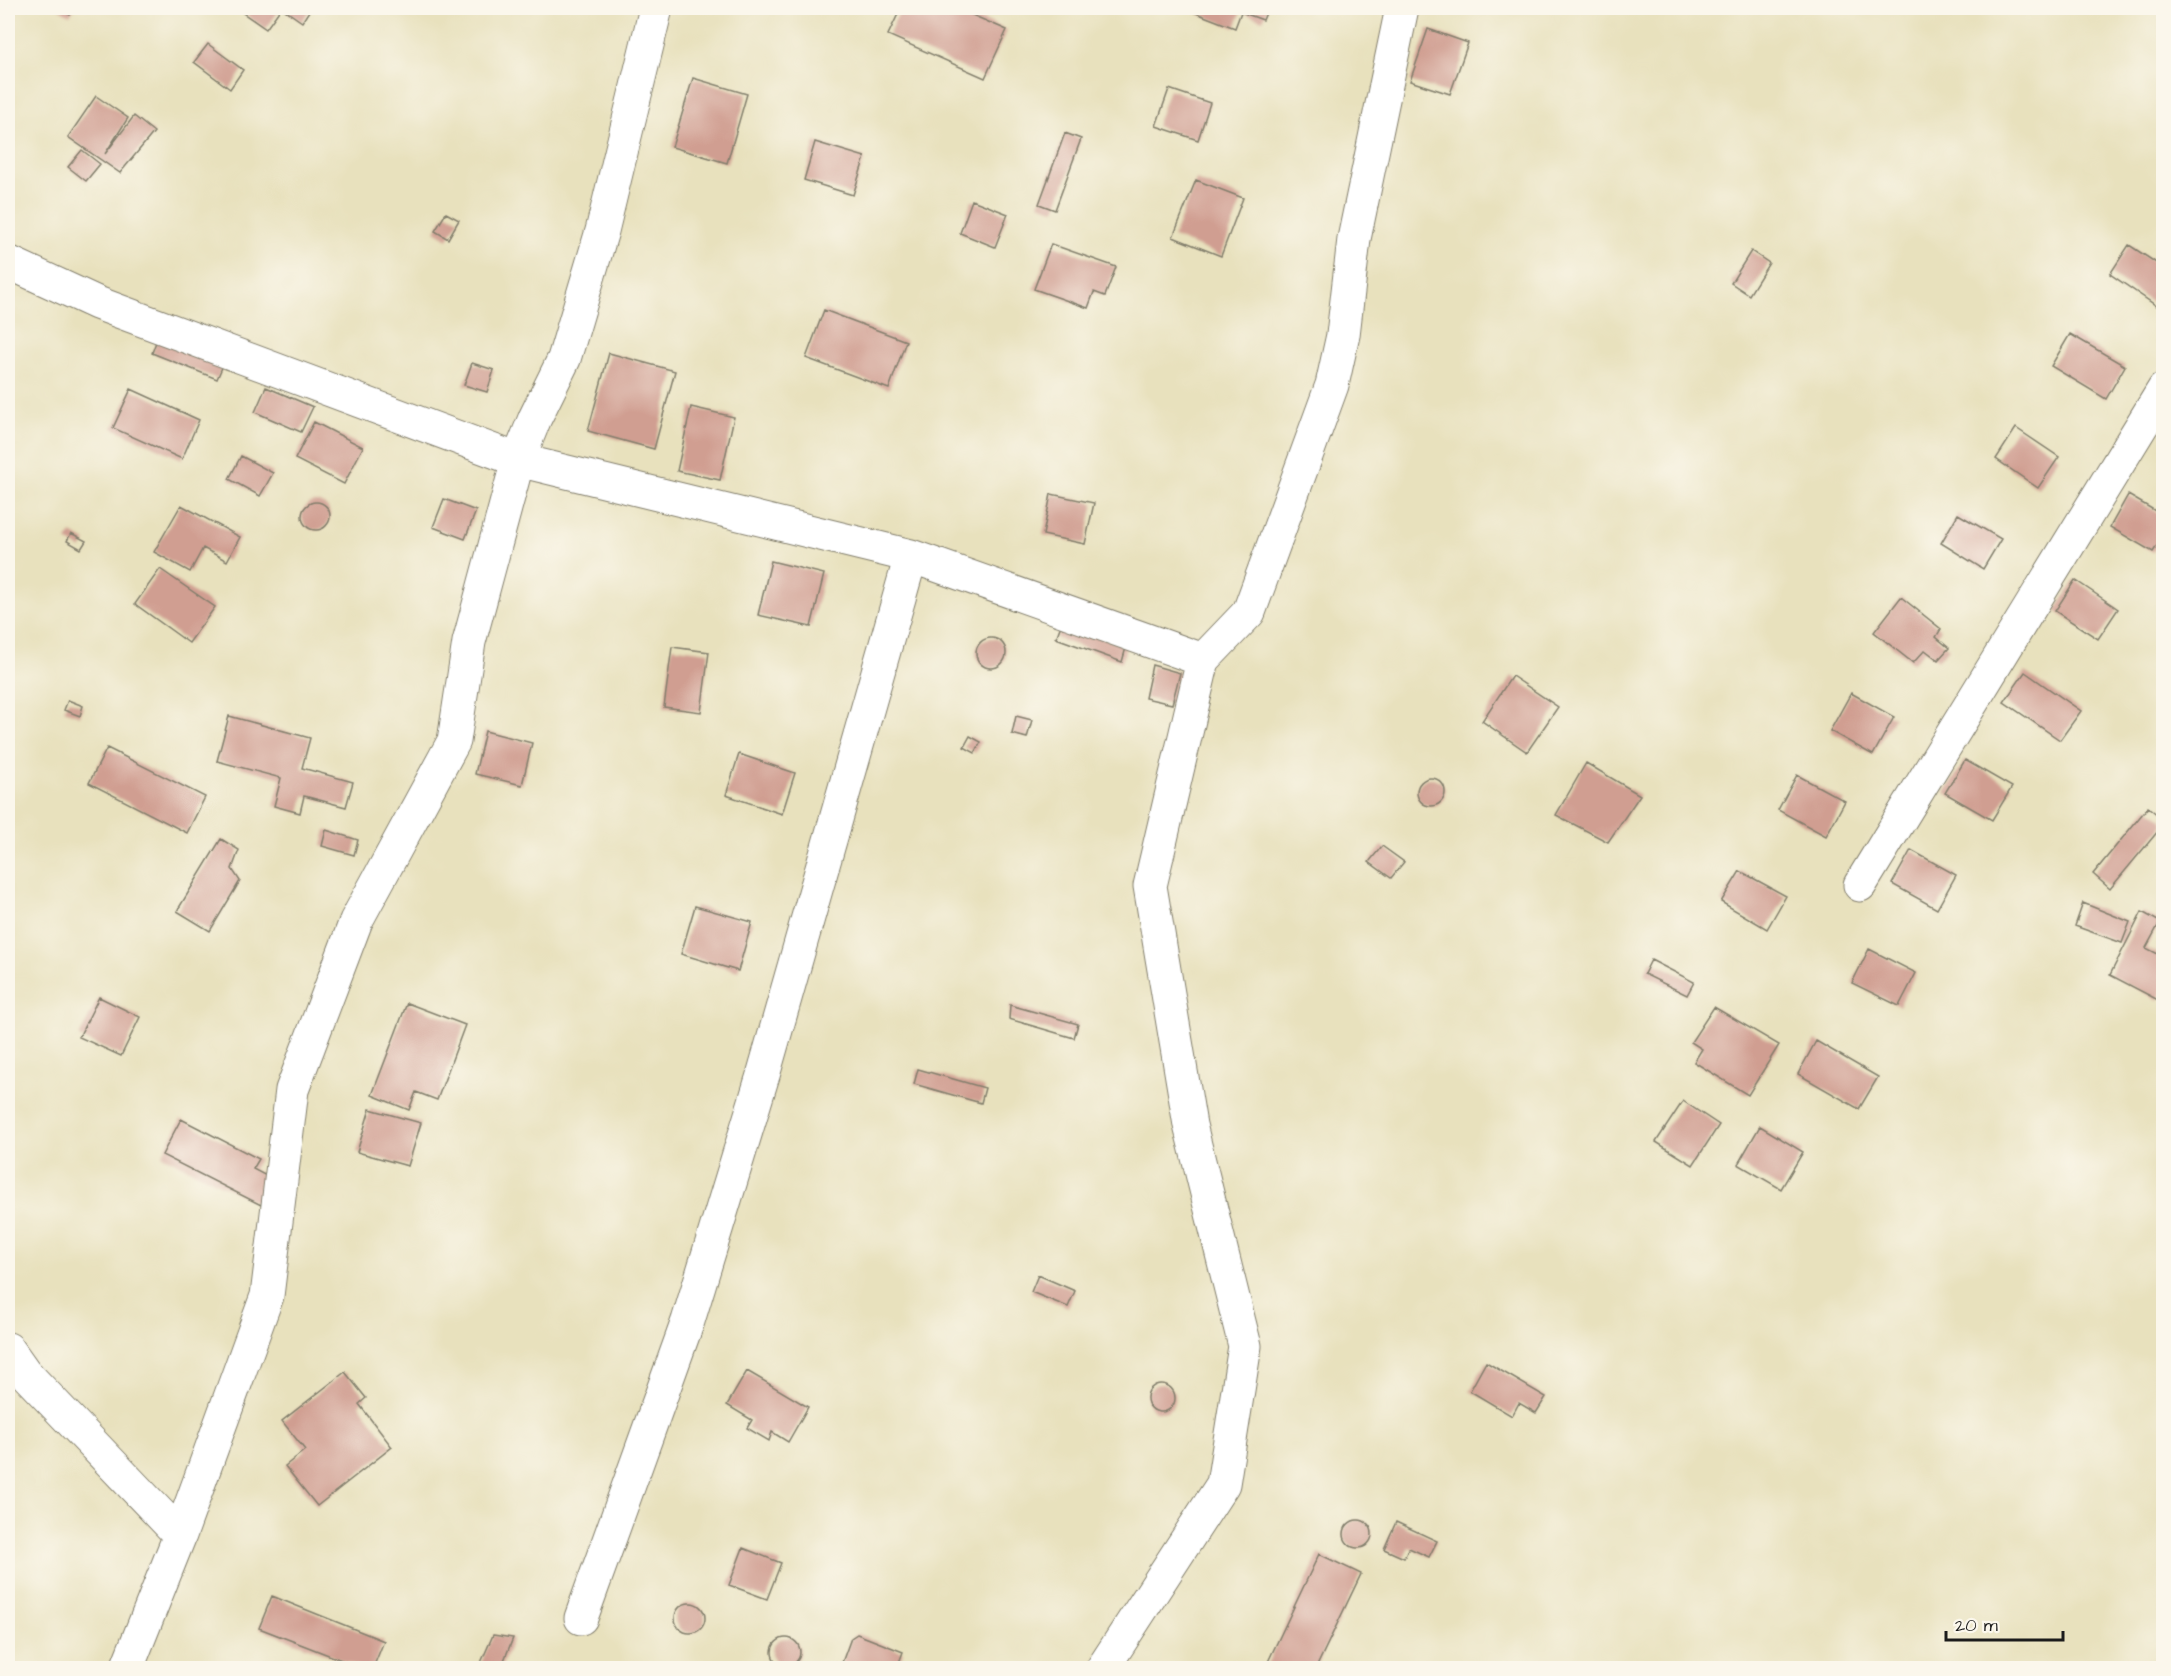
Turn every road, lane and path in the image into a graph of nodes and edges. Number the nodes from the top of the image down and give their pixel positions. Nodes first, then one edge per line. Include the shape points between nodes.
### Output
1 (656, 8) edge
2 (1402, 8) edge
3 (8, 262) edge
4 (2163, 389) edge
5 (518, 460) junction
6 (910, 556) junction
7 (1203, 660) junction
8 (1860, 885) dead end
9 (8, 1349) edge
10 (180, 1535) junction
11 (580, 1618) dead end
12 (127, 1668) edge
13 (1103, 1668) edge

1 - 5 street via 602,231 564,359
2 - 7 street via 1354,239 1343,335 1332,385 1249,612
3 - 5 street via 97,303
4 - 8 street
5 - 6 street
5 - 10 street via 469,642 454,741 356,921 292,1090 267,1296
6 - 7 street
6 - 11 street via 764,1072 688,1321
7 - 13 street via 1150,886 1190,1125 1245,1346 1223,1484
9 - 10 street via 25,1373
10 - 12 street

